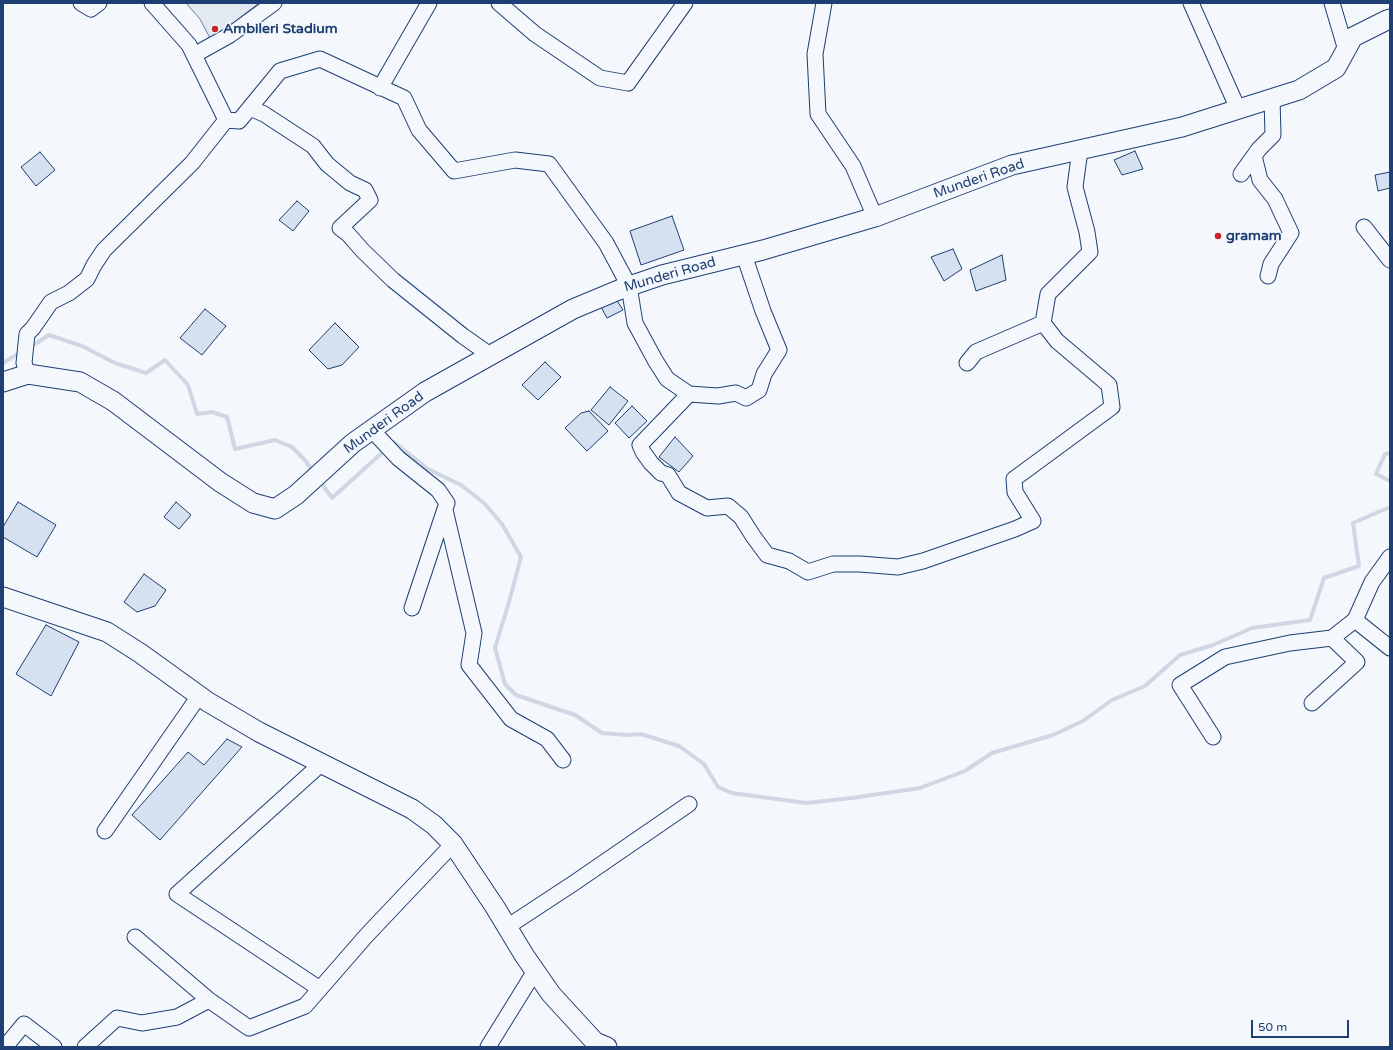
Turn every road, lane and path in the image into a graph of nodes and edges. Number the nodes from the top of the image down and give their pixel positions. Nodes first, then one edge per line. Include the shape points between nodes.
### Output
1 (81, 3) edge
2 (99, 3) edge
3 (152, 3) edge
4 (274, 3) edge
5 (429, 3) edge
6 (499, 3) edge
7 (684, 3) edge
8 (824, 3) edge
9 (1191, 3) edge
10 (1332, 3) edge
11 (1390, 19) edge
12 (1346, 50) junction
13 (194, 55) junction
14 (380, 88) junction
15 (1272, 98) junction
16 (250, 108) junction
17 (1238, 109) junction
18 (226, 120) junction
19 (1080, 150) junction
20 (1254, 156) junction
21 (1241, 174) dead end
22 (875, 217) junction
23 (1364, 227) dead end
24 (744, 255) junction
25 (1390, 260) edge
26 (1268, 276) dead end
27 (629, 286) junction
28 (1043, 323) junction
29 (490, 355) junction
30 (967, 363) dead end
31 (28, 374) junction
32 (3, 382) edge
33 (689, 394) junction
34 (377, 435) junction
35 (445, 510) junction
36 (1390, 557) edge
37 (3, 597) edge
38 (412, 608) dead end
39 (1355, 620) junction
40 (1332, 638) junction
41 (1390, 648) edge
42 (200, 696) junction
43 (1312, 703) dead end
44 (1213, 736) dead end
45 (563, 760) dead end
46 (321, 764) junction
47 (689, 804) dead end
48 (105, 831) dead end
49 (453, 844) junction
50 (507, 927) junction
51 (136, 937) dead end
52 (535, 971) junction
53 (320, 989) junction
54 (209, 1000) junction
55 (5, 1047) edge
56 (54, 1047) edge
57 (85, 1047) edge
58 (488, 1047) edge
59 (606, 1047) edge

1 - 2 street via 91,9
3 - 13 street via 189,45
4 - 13 street via 230,35
5 - 14 street
6 - 7 street via 535,34 600,78 628,83
8 - 22 street via 815,54 818,114 853,166
9 - 17 street
10 - 12 street
11 - 12 main road, Munderi Road via 1353,37
12 - 15 main road, Munderi Road via 1336,68 1299,90
13 - 18 street
14 - 16 street via 320,60 280,71
14 - 27 street via 404,98 419,130 454,171 515,160 549,164 606,243
15 - 17 main road, Munderi Road
15 - 20 street via 1273,135
16 - 18 street via 239,121
16 - 29 street via 264,114 313,146 327,164 350,183 364,190 370,200 340,228 393,280
17 - 19 main road, Munderi Road via 1182,127
18 - 31 street via 192,163 104,250 87,279 69,293 51,302 27,334 24,363
19 - 22 main road, Munderi Road via 1012,165
19 - 28 street via 1075,187 1090,252 1048,294
20 - 21 street
20 - 26 street via 1260,180 1274,199 1291,232 1271,264
22 - 24 main road, Munderi Road
23 - 25 street
24 - 27 main road, Munderi Road via 662,275
24 - 33 street via 779,350 764,374 759,390 746,398 736,393 718,396
27 - 29 main road, Munderi Road via 573,309
27 - 33 street via 635,323 655,360 667,379
28 - 30 street via 976,352
28 - 33 street via 1057,341 1109,385 1112,407 1014,479 1015,492 1033,521 1016,529 898,567 833,564 808,572 789,561 767,555 741,517 728,506 707,508 679,493 668,475 661,473 651,463 640,445
29 - 34 main road, Munderi Road via 425,392
31 - 32 main road, Munderi Road
31 - 34 main road, Munderi Road via 80,382 113,401 220,482 253,503 275,509 296,494 353,443
34 - 35 street via 394,454 438,490 447,503
35 - 38 street
35 - 45 street via 474,633 469,665 511,719 547,739
36 - 39 street via 1372,582
37 - 42 main road via 107,632
39 - 40 street
39 - 41 street
40 - 43 street via 1357,662
40 - 44 street via 1290,643 1225,657 1180,685
42 - 46 main road via 259,732
42 - 48 street
46 - 49 main road via 412,809 434,825
46 - 53 street via 177,894
47 - 50 street
49 - 50 main road
49 - 53 street
50 - 52 main road
51 - 54 street
52 - 58 street
52 - 59 main road via 551,994 594,1042
53 - 54 street via 305,1006 249,1028
54 - 57 street via 177,1017 142,1023 116,1018
55 - 56 street via 24,1024

